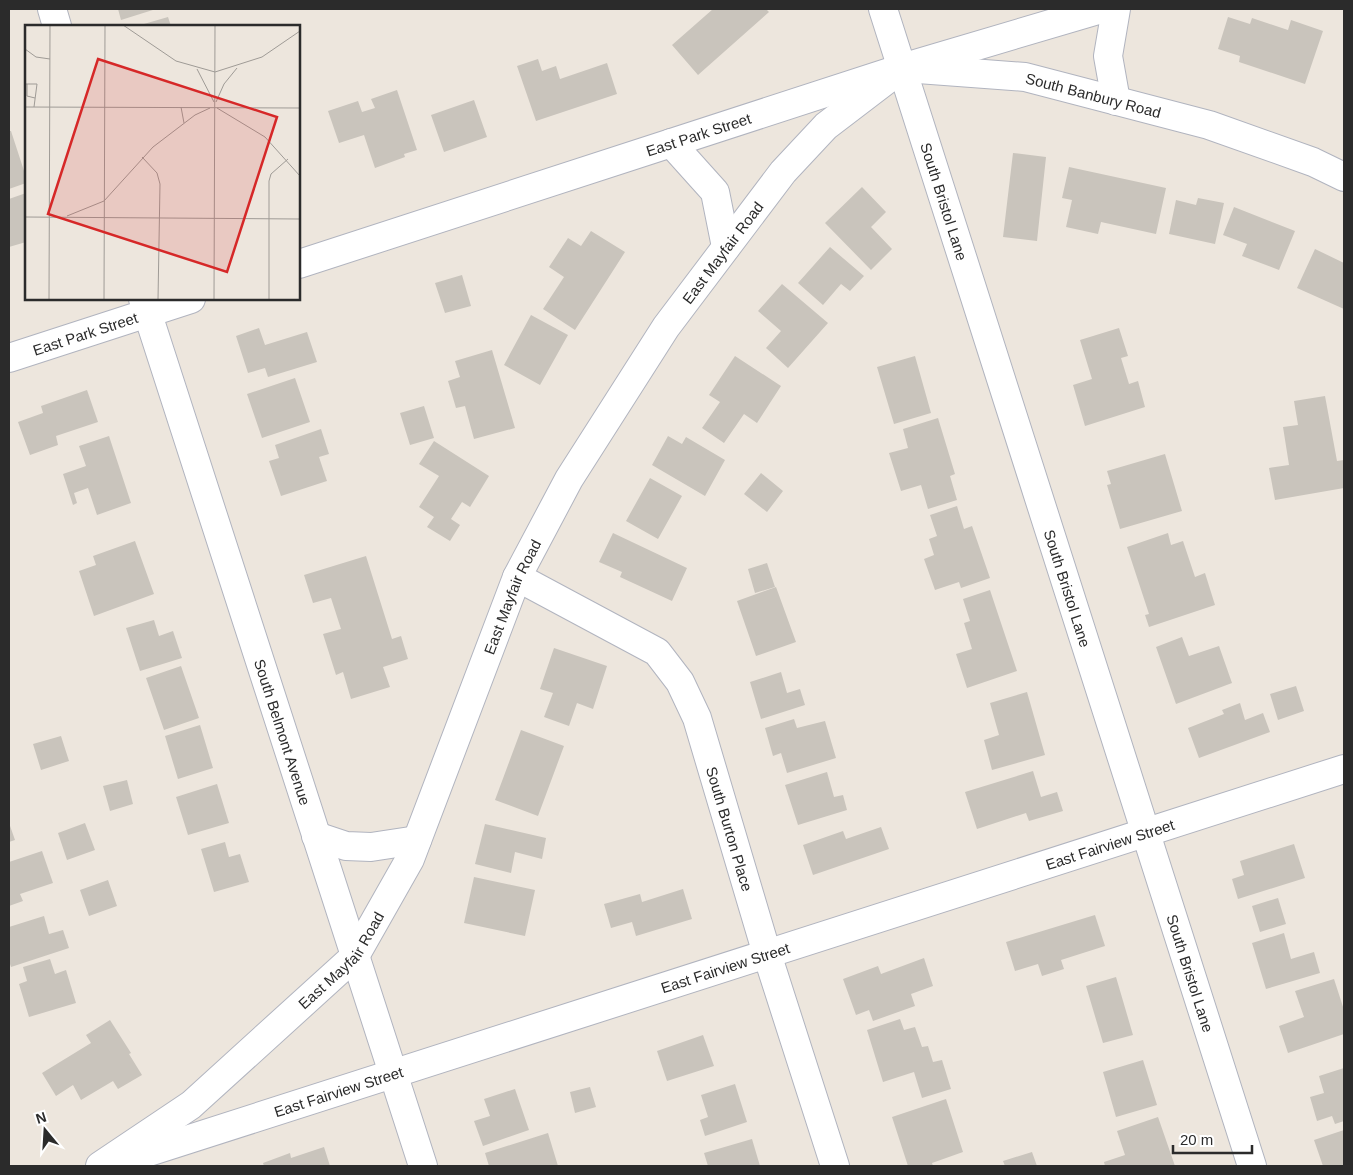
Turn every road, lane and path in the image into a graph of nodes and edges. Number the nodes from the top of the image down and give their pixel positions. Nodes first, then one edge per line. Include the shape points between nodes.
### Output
1 (52, 9) edge
2 (862, 9) edge
3 (883, 9) edge
4 (901, 9) edge
5 (1101, 9) edge
6 (1116, 9) edge
7 (57, 25) edge
8 (902, 68) junction
9 (1116, 101) junction
10 (671, 143) junction
11 (1344, 177) edge
12 (726, 247) junction
13 (300, 264) edge
14 (185, 300) edge
15 (146, 306) edge
16 (9, 358) edge
17 (517, 577) junction
18 (1344, 769) edge
19 (1146, 832) junction
20 (316, 836) junction
21 (417, 840) junction
22 (767, 954) junction
23 (355, 956) junction
24 (393, 1074) junction
25 (100, 1166) edge
26 (104, 1166) edge
27 (423, 1166) edge
28 (834, 1166) edge
29 (1252, 1166) edge

1 - 7 street
2 - 8 street
3 - 8 street, South Bristol Lane
4 - 8 street
5 - 8 street, East Park Street
6 - 9 street via 1108,56
8 - 9 street, South Banbury Road via 1025,77
8 - 10 street, East Park Street
8 - 12 street, East Mayfair Road via 826,126 783,172
8 - 19 street, South Bristol Lane
9 - 11 street, South Banbury Road via 1209,125 1313,162
10 - 12 street via 716,192
10 - 13 street, East Park Street
12 - 17 street, East Mayfair Road via 666,327 596,436
14 - 15 street, East Park Street
15 - 16 street, East Park Street
15 - 20 street, South Belmont Avenue
17 - 21 street, East Mayfair Road
17 - 22 street, South Burton Place via 657,652 680,682 697,718
18 - 19 street, East Fairview Street
19 - 22 street, East Fairview Street
19 - 29 street, South Bristol Lane
20 - 21 street via 346,846 371,847
20 - 23 street, South Belmont Avenue
21 - 23 street, East Mayfair Road via 410,859
22 - 24 street, East Fairview Street
22 - 28 street, South Burton Place
23 - 24 street, South Belmont Avenue
23 - 25 street, East Mayfair Road via 191,1105
24 - 26 street, East Fairview Street
24 - 27 street, South Belmont Avenue

